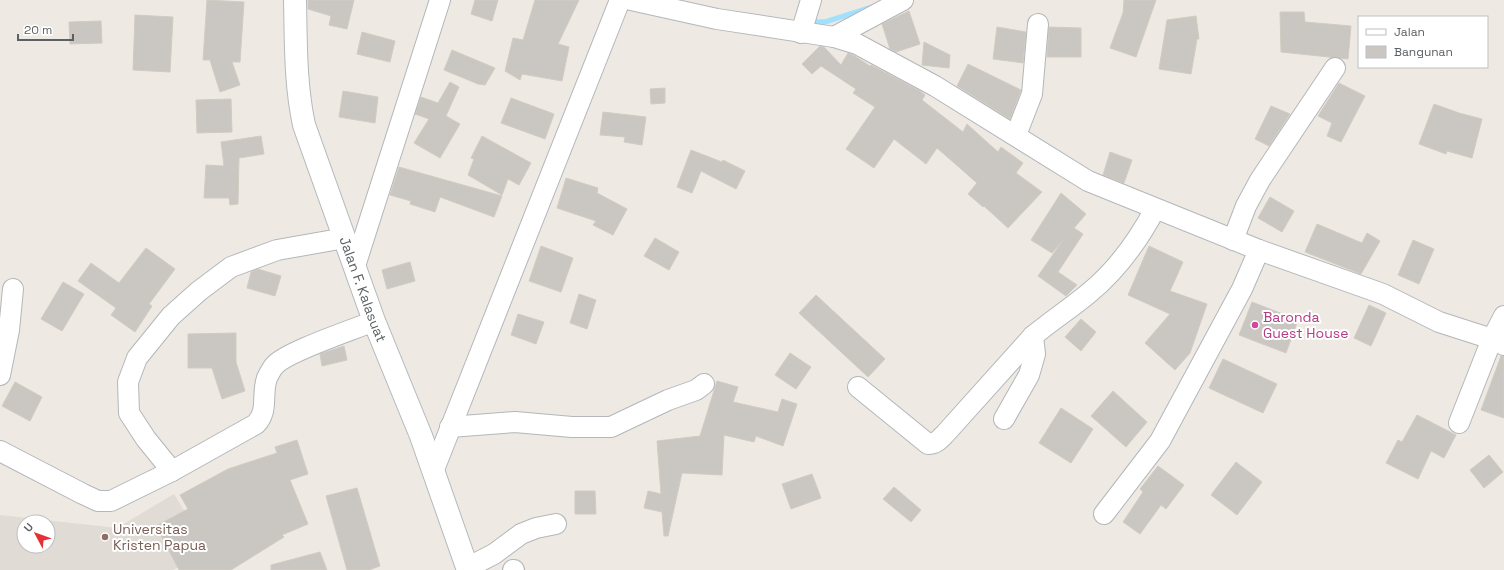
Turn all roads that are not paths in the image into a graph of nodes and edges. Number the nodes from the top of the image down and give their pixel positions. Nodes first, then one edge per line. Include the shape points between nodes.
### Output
1 (295, 0) edge
2 (440, 0) edge
3 (620, 0) edge
4 (631, 0) edge
5 (903, 0) edge
6 (806, 17) edge
7 (1038, 24) dead end
8 (834, 37) junction
9 (1335, 68) dead end
10 (1016, 135) junction
11 (1155, 209) junction
12 (344, 238) junction
13 (1233, 240) junction
14 (1259, 250) junction
15 (355, 266) junction
16 (13, 289) dead end
17 (1504, 316) edge
18 (374, 321) junction
19 (1033, 336) junction
20 (1498, 342) edge
21 (0, 375) edge
22 (704, 384) dead end
23 (858, 387) dead end
24 (1004, 419) dead end
25 (1459, 423) dead end
26 (450, 427) junction
27 (0, 452) edge
28 (172, 471) junction
29 (433, 472) junction
30 (1104, 514) dead end
31 (556, 524) dead end
32 (468, 569) edge

1 - 12 street, Jalan F. Kalasuat via 298,100 304,125
2 - 15 street
3 - 26 street
4 - 6 street via 717,19
5 - 8 street
6 - 8 street
7 - 10 street via 1032,94
8 - 10 street via 869,48
9 - 13 street via 1260,180 1246,206
10 - 11 street via 1088,181
11 - 13 street
11 - 19 street via 1118,266 1090,292
12 - 15 street, Jalan F. Kalasuat
12 - 28 street via 276,250 231,267 198,291 177,311 136,358 128,382 129,413
13 - 14 street
14 - 20 street via 1383,294 1439,322
14 - 30 street via 1242,289 1160,441
15 - 18 street, Jalan F. Kalasuat
16 - 21 street via 9,330
17 - 20 street
18 - 28 street via 288,356 275,364 267,377 263,416 256,424
18 - 29 street, Jalan F. Kalasuat
19 - 23 street via 936,443 928,444
19 - 24 street via 1035,354 1029,375
20 - 25 street
22 - 26 street via 696,390 668,400 611,427 572,427 515,422
26 - 29 street
27 - 28 street via 98,501 111,501
29 - 32 street, Jalan F. Kalasuat
31 - 32 street via 521,534

